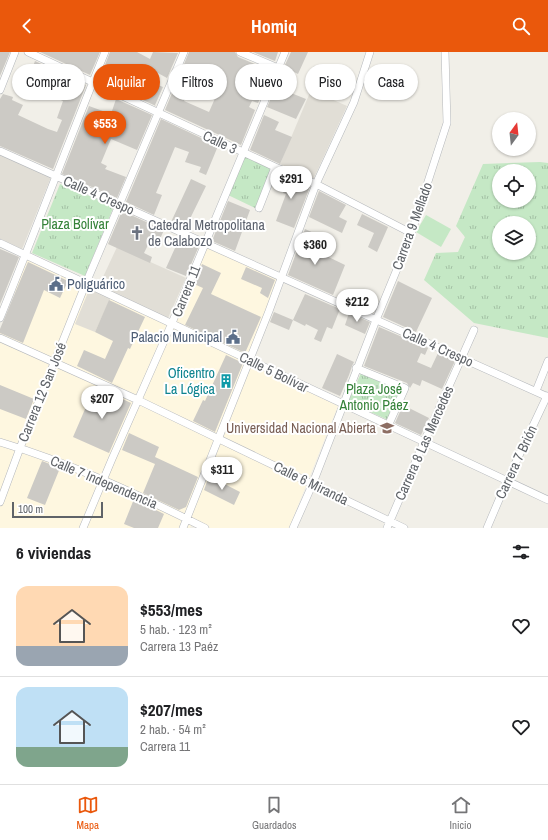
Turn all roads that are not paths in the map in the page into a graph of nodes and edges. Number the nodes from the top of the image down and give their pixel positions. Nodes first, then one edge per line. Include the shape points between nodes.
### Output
1 (15, 52) edge
2 (28, 52) edge
3 (105, 52) edge
4 (184, 52) edge
5 (240, 52) edge
6 (285, 52) edge
7 (370, 52) edge
8 (445, 52) edge
9 (268, 64) edge
10 (280, 64) edge
11 (92, 83) junction
12 (0, 90) edge
13 (265, 100) edge
14 (157, 113) junction
15 (0, 151) edge
16 (243, 152) junction
17 (275, 167) junction
18 (55, 176) junction
19 (316, 184) junction
20 (120, 205) junction
21 (259, 208) dead end
22 (411, 233) junction
23 (0, 243) edge
24 (205, 243) junction
25 (26, 255) junction
26 (281, 278) junction
27 (86, 283) junction
28 (0, 318) edge
29 (376, 320) junction
30 (172, 323) junction
31 (474, 330) dead end
32 (0, 338) edge
33 (461, 358) junction
34 (249, 361) junction
35 (548, 361) edge
36 (55, 362) junction
37 (356, 368) junction
38 (536, 391) junction
39 (547, 396) edge
40 (138, 400) junction
41 (342, 405) junction
42 (388, 426) junction
43 (218, 439) junction
44 (0, 442) edge
45 (424, 442) junction
46 (20, 448) junction
47 (103, 479) junction
48 (507, 481) junction
49 (313, 483) junction
50 (548, 500) edge
51 (0, 502) edge
52 (187, 519) junction
53 (389, 525) edge
54 (83, 528) edge
55 (183, 528) edge
56 (205, 528) edge
57 (293, 528) edge
58 (404, 528) edge
59 (487, 528) edge

1 - 12 street
2 - 11 street, Calle 3
3 - 11 street
4 - 14 street
5 - 9 street
6 - 10 street, Carrera 11
7 - 19 street via 354,102
8 - 22 street, Carrera 9 Mellado via 447,123
11 - 14 street, Calle 3
11 - 18 street
13 - 16 street, Carrera 11
14 - 16 street, Calle 3
14 - 20 street
15 - 18 street, Calle 4 Crespo
16 - 17 street, Calle 3
16 - 24 street, Carrera 11
17 - 19 street, Calle 3
17 - 21 street
18 - 20 street, Calle 4 Crespo
18 - 25 street
19 - 22 street, Calle 3
19 - 26 street
20 - 24 street, Calle 4 Crespo
20 - 27 street, Carrera 12 San José
22 - 29 street, Carrera 9 Mellado
23 - 25 street, Calle 5 Bolívar
24 - 26 street, Calle 4 Crespo
24 - 30 street, Carrera 11
25 - 27 street, Calle 5 Bolívar
25 - 28 street
26 - 29 street, Calle 4 Crespo
26 - 34 street
27 - 30 street, Calle 5 Bolívar
27 - 36 street, Carrera 12 San José
29 - 33 street, Calle 4 Crespo
29 - 37 street, Carrera 9 Mellado
30 - 34 street, Calle 5 Bolívar
30 - 40 street, Carrera 11
31 - 33 street, Carrera 8 Las Mercedes
32 - 36 street, Calle 6 Miranda
33 - 38 street, Calle 4 Crespo
33 - 45 street, Carrera 8 Las Mercedes
34 - 41 street, Calle 5 Bolívar
34 - 43 street
35 - 38 street
36 - 40 street, Calle 6 Miranda
36 - 46 street, Carrera 12 San José
37 - 41 street, Carrera 9 Mellado
37 - 42 street via 405,388
38 - 39 street, Calle 4 Crespo
39 - 48 street, Carrera 7 Brión
40 - 43 street, Calle 6 Miranda
40 - 47 street, Carrera 11
41 - 42 street, Calle 5 Bolívar
41 - 49 street, Carrera 9 Mellado
42 - 45 street, Calle 5 Bolívar
43 - 49 street, Calle 6 Miranda
43 - 52 street
44 - 46 street, Calle 7 Independencia
45 - 48 street, Calle 5 Bolívar
45 - 53 street, Carrera 8 Las Mercedes
46 - 47 street, Calle 7 Independencia
46 - 51 street, Carrera 12 San José
47 - 52 street, Calle 7 Independencia
47 - 54 street, Carrera 11
48 - 50 street, Calle 5 Bolívar
48 - 59 street, Carrera 7 Brión
49 - 53 street, Calle 6 Miranda
49 - 57 street, Carrera 9 Mellado
52 - 55 street
52 - 56 street, Calle 7 Independencia
53 - 58 street, Calle 6 Miranda

